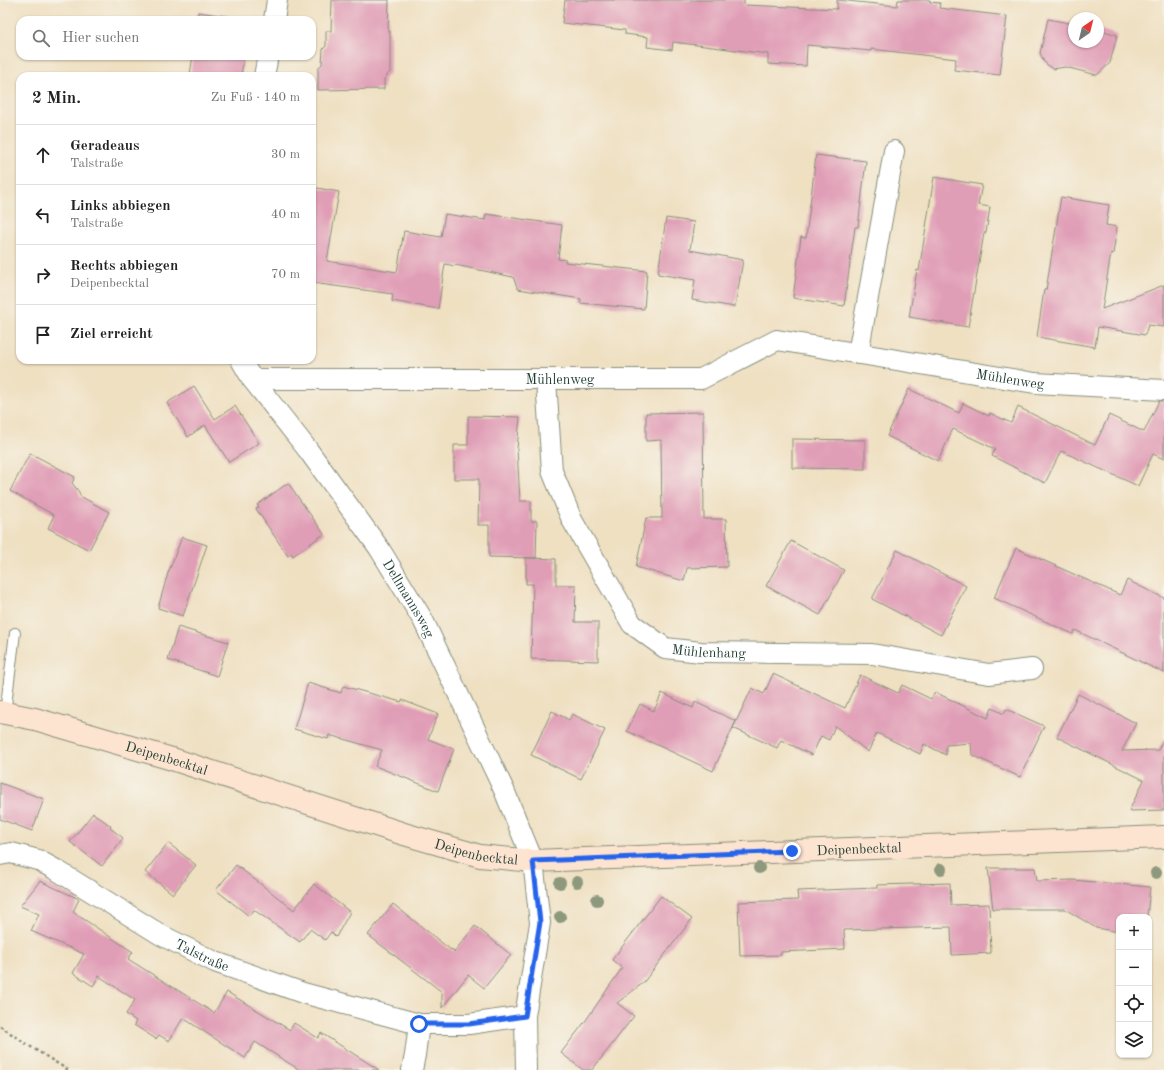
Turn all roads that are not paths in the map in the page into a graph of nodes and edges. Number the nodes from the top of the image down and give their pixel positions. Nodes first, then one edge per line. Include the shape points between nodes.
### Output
1 (278, 0) edge
2 (275, 16) edge
3 (267, 60) edge
4 (265, 72) edge
5 (894, 152) dead end
6 (858, 354) junction
7 (243, 364) edge
8 (252, 379) junction
9 (546, 380) junction
10 (1164, 390) edge
11 (16, 633) dead end
12 (1032, 669) dead end
13 (2, 713) edge
14 (1164, 837) edge
15 (0, 855) edge
16 (533, 861) junction
17 (525, 1016) junction
18 (419, 1024) junction
19 (412, 1070) edge
20 (526, 1070) edge

1 - 2 street
3 - 4 street
5 - 6 street
6 - 9 street, Mühlenweg via 777,340 701,380
6 - 10 street, Mühlenweg via 1035,383
7 - 8 street, Dellmannsweg
8 - 9 street, Mühlenweg
8 - 16 street, Dellmannsweg via 308,450 379,548 423,620 504,790
9 - 12 street, Mühlenhang via 552,471 572,520 632,624 665,648 701,652 872,654 989,674
11 - 13 lane
13 - 16 main road, Deipenbecktal via 35,719 172,759 480,856
14 - 16 main road, Deipenbecktal
15 - 18 street, Talstraße via 11,853 38,860 161,935 215,962 303,993
16 - 17 street via 540,922
17 - 18 street, Talstraße via 469,1024
17 - 20 street
18 - 19 street

